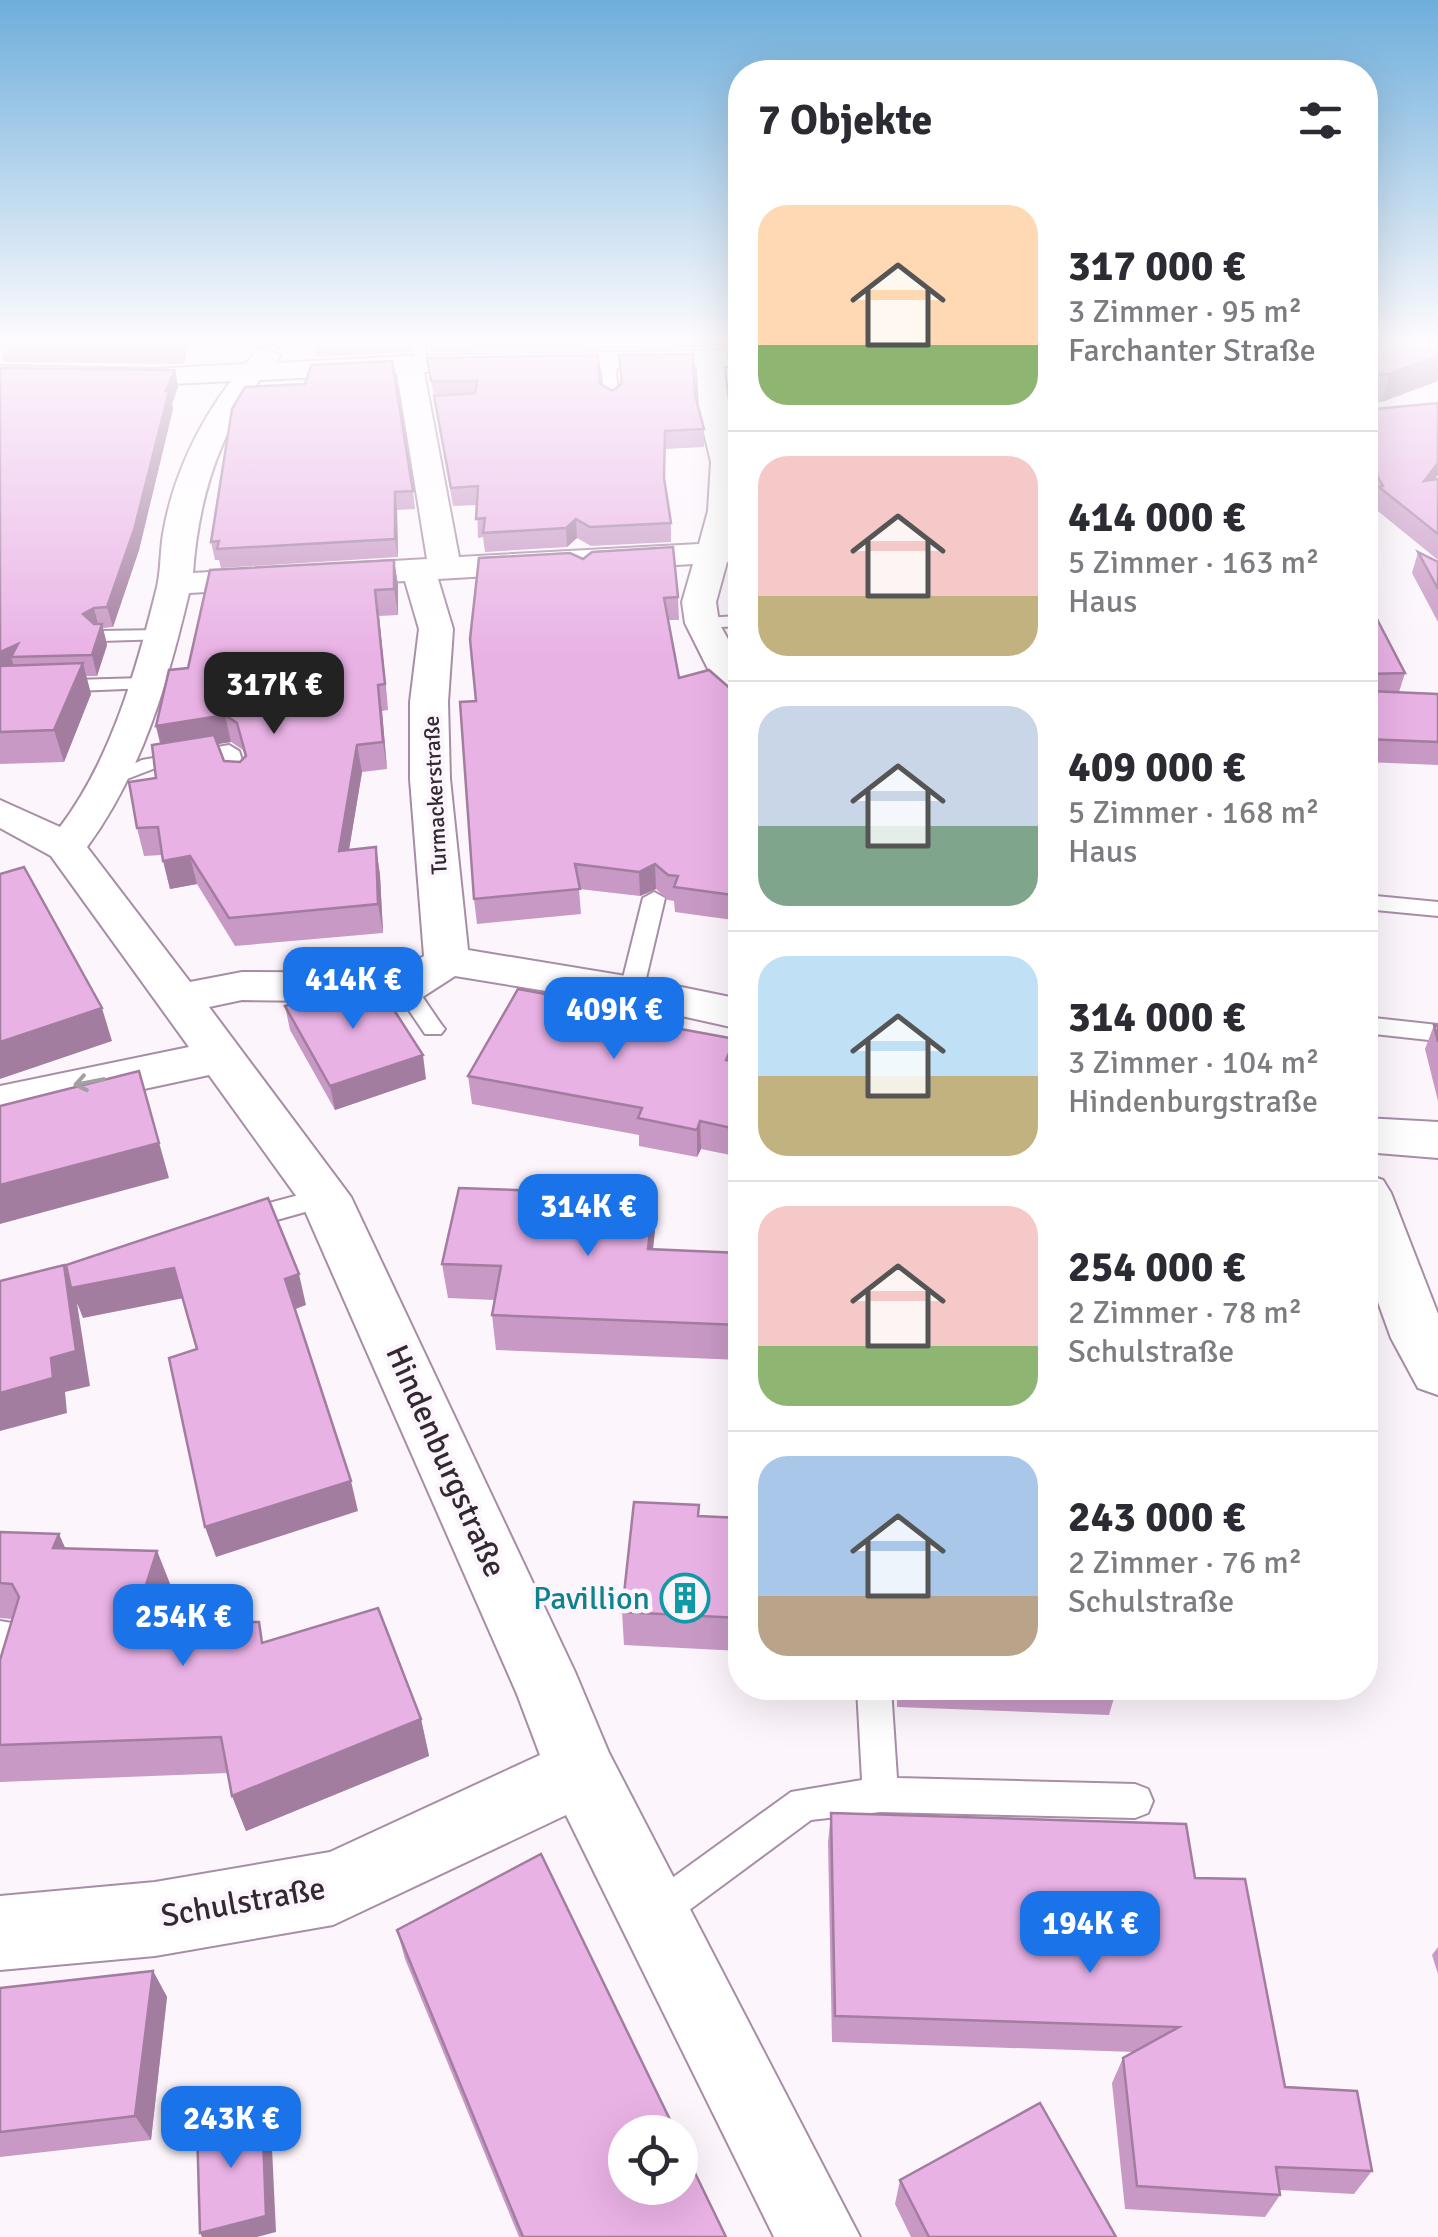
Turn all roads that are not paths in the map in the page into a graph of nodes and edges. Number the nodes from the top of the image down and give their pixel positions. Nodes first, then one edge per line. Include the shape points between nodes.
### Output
1 (207, 446) edge
2 (431, 446) edge
3 (722, 446) edge
4 (725, 551) edge
5 (433, 570) junction
6 (175, 584) junction
7 (728, 622) edge
8 (702, 624) junction
9 (160, 635) junction
10 (101, 636) edge
11 (728, 672) edge
12 (144, 684) junction
13 (0, 688) edge
14 (110, 780) junction
15 (239, 781) edge
16 (0, 812) edge
17 (66, 847) junction
18 (654, 898) dead end
19 (1378, 903) edge
20 (1438, 909) edge
21 (447, 961) junction
22 (405, 988) junction
23 (632, 991) junction
24 (179, 1000) junction
25 (728, 1011) edge
26 (1378, 1026) edge
27 (433, 1030) dead end
28 (1438, 1033) edge
29 (618, 1046) edge
30 (219, 1057) junction
31 (0, 1103) edge
32 (1378, 1136) edge
33 (1438, 1140) edge
34 (325, 1197) junction
35 (210, 1228) edge
36 (1378, 1229) edge
37 (1438, 1372) edge
38 (0, 1636) edge
39 (875, 1700) edge
40 (0, 1706) edge
41 (581, 1770) junction
42 (880, 1795) junction
43 (1135, 1801) dead end
44 (653, 1914) junction
45 (0, 1933) edge
46 (818, 2237) edge

1 - 6 street via 180,528
2 - 5 street, Turmackerstraße
3 - 4 street
4 - 5 street
4 - 8 street via 698,602
5 - 6 street
5 - 21 street, Turmackerstraße via 422,590 436,629 430,779
6 - 9 street
7 - 8 lane
8 - 11 street
9 - 10 lane
9 - 12 street
12 - 13 lane
12 - 14 street
14 - 15 lane via 149,764 229,751
14 - 17 street
16 - 17 street, Hindenburgstraße
17 - 24 street, Hindenburgstraße
18 - 23 lane
19 - 20 lane
21 - 22 street
21 - 23 street
22 - 24 street via 242,986
22 - 27 lane
23 - 25 street
23 - 29 lane
24 - 30 street, Hindenburgstraße
26 - 28 lane
30 -> 31 street
30 - 34 street, Hindenburgstraße
32 - 33 street
34 - 35 lane
34 - 41 street, Hindenburgstraße
36 - 37 street
38 - 40 lane via 18,1636
39 - 42 lane
41 - 44 street, Hindenburgstraße
41 - 45 street, Schulstraße via 334,1888 155,1919
42 - 43 lane
42 - 44 lane via 804,1804
44 - 46 street, Hindenburgstraße

